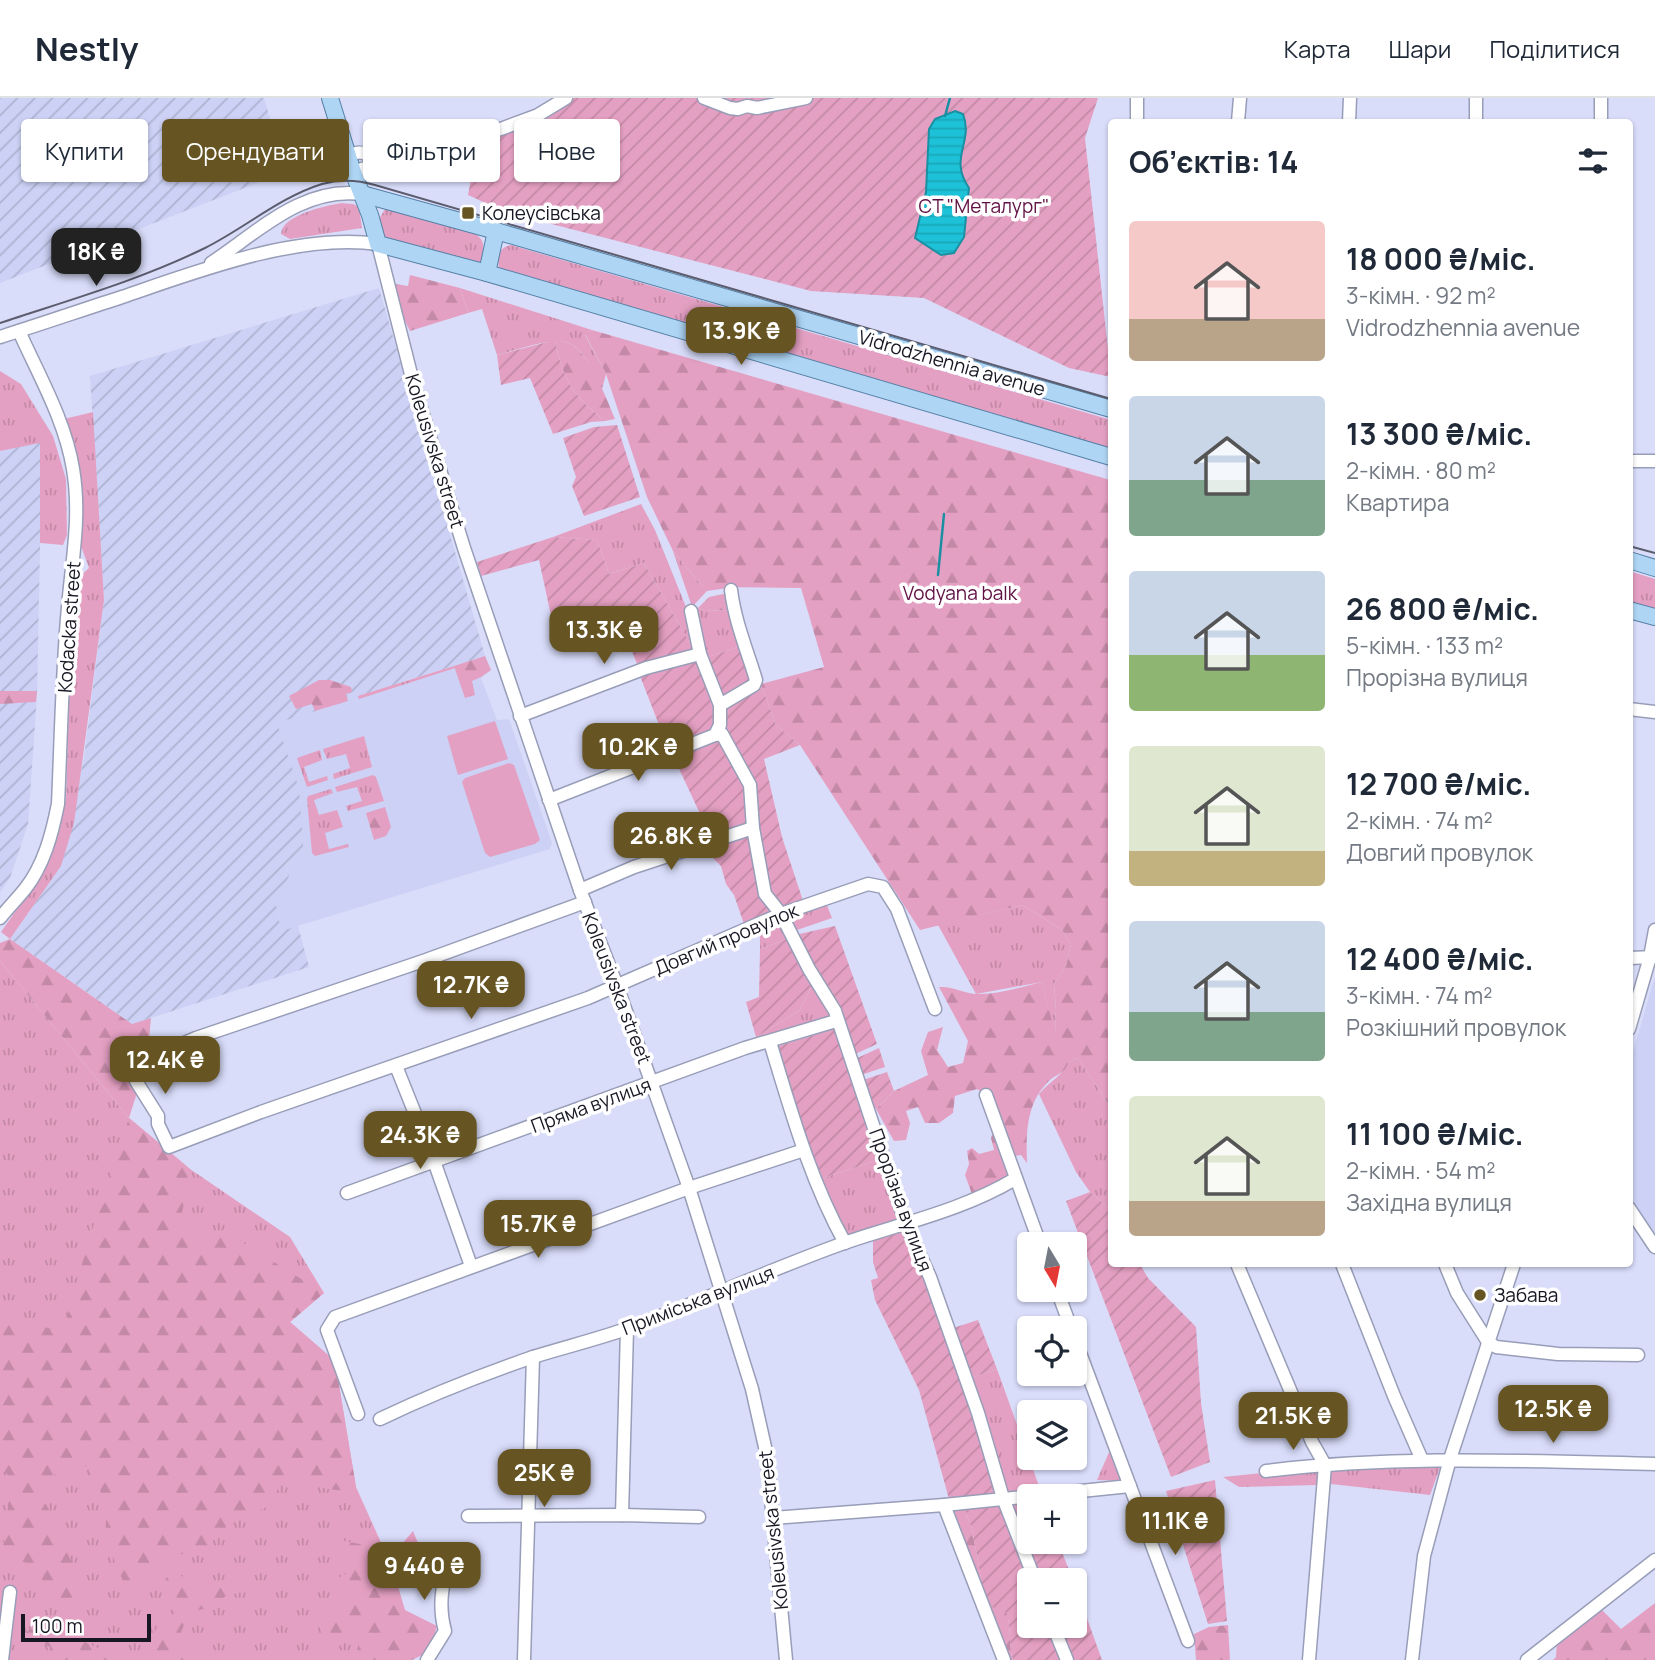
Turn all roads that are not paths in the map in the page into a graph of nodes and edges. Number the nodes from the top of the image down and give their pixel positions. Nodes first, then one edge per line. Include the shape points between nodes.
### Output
1 (330, 98) edge
2 (566, 98) edge
3 (704, 98) edge
4 (806, 98) edge
5 (1137, 98) edge
6 (1240, 98) edge
7 (1350, 98) edge
8 (1476, 98) edge
9 (1601, 98) edge
10 (337, 119) edge
11 (1137, 119) edge
12 (1238, 119) edge
13 (1349, 119) edge
14 (1476, 119) edge
15 (1601, 119) edge
16 (500, 129) edge
17 (349, 159) edge
18 (363, 169) edge
19 (353, 172) junction
20 (362, 194) junction
21 (496, 231) junction
22 (378, 244) junction
23 (201, 269) junction
24 (486, 273) junction
25 (19, 331) junction
26 (0, 337) edge
27 (1108, 408) edge
28 (1108, 456) edge
29 (1633, 461) edge
30 (1655, 461) edge
31 (1633, 561) edge
32 (1655, 568) edge
33 (731, 590) dead end
34 (691, 611) dead end
35 (1633, 611) edge
36 (1655, 617) edge
37 (700, 654) junction
38 (720, 705) junction
39 (1633, 709) edge
40 (1655, 712) edge
41 (520, 716) junction
42 (715, 735) junction
43 (549, 800) junction
44 (753, 828) junction
45 (582, 896) junction
46 (781, 914) junction
47 (0, 919) edge
48 (1655, 930) edge
49 (1653, 957) edge
50 (1633, 958) edge
51 (617, 986) junction
52 (935, 1009) dead end
53 (1633, 1017) edge
54 (836, 1021) junction
55 (770, 1042) junction
56 (397, 1066) junction
57 (652, 1083) junction
58 (986, 1095) dead end
59 (804, 1150) junction
60 (434, 1161) junction
61 (1015, 1179) junction
62 (689, 1188) junction
63 (347, 1193) dead end
64 (1633, 1214) edge
65 (906, 1224) junction
66 (1035, 1232) edge
67 (845, 1243) junction
68 (1655, 1247) edge
69 (471, 1266) junction
70 (1238, 1267) edge
71 (1343, 1267) edge
72 (1446, 1267) edge
73 (1513, 1267) edge
74 (722, 1293) junction
75 (627, 1328) junction
76 (1488, 1342) junction
77 (1638, 1355) dead end
78 (533, 1357) junction
79 (1087, 1372) edge
80 (358, 1413) dead end
81 (380, 1419) dead end
82 (1422, 1460) junction
83 (1450, 1460) junction
84 (1655, 1464) edge
85 (1325, 1465) junction
86 (1266, 1471) dead end
87 (1130, 1486) junction
88 (1003, 1498) junction
89 (944, 1505) junction
90 (622, 1515) junction
91 (468, 1516) dead end
92 (527, 1516) junction
93 (699, 1517) dead end
94 (773, 1518) junction
95 (450, 1558) dead end
96 (1655, 1560) edge
97 (1030, 1568) edge
98 (10, 1592) dead end
99 (1058, 1638) edge
100 (1188, 1640) dead end
101 (2, 1660) edge
102 (427, 1660) edge
103 (524, 1660) edge
104 (786, 1660) edge
105 (1004, 1660) edge
106 (1067, 1660) edge
107 (1309, 1660) edge
108 (1412, 1660) edge
109 (1527, 1660) edge

1 - 10 main road
2 - 16 street
3 - 4 street via 730,108 757,108
5 - 11 street
6 - 12 street
7 - 13 street
8 - 14 street
9 - 15 street
17 - 19 main road
18 - 19 street
19 - 20 main road
20 - 21 main road, Vidrodzhennia avenue
20 - 22 main road
20 - 23 street, Vidrodzhennia avenue via 326,195 298,204
21 - 24 main road
21 - 27 main road, Vidrodzhennia avenue
22 - 23 street, Vidrodzhennia avenue via 345,242 287,249
22 - 24 main road, Vidrodzhennia avenue
22 - 41 street, Koleusivska street via 417,395
23 - 25 street, Vidrodzhennia avenue
24 - 28 main road, Vidrodzhennia avenue
25 - 26 street, Vidrodzhennia avenue
25 - 47 street, Kodacka street via 68,446 78,521 53,830 26,888
29 - 30 street
31 - 32 main road
33 - 38 street via 756,680
34 - 37 street
35 - 36 main road
37 - 38 street
37 - 41 street via 646,668
38 - 42 street
39 - 40 street
41 - 43 street, Koleusivska street
42 - 43 street
42 - 44 street, Прорізна вулиця via 722,734 750,785
43 - 45 street, Koleusivska street
44 - 45 street via 634,867
44 - 46 street, Прорізна вулиця via 765,894
45 - 51 street, Koleusivska street
45 - 56 street, Довгий провулок via 426,960 196,1038 138,1070 136,1081 158,1116 169,1147
46 - 51 street, Довгий провулок
46 - 52 street, Довгий провулок via 868,884 883,887 897,909
46 - 54 street, Прорізна вулиця via 835,1011
48 - 49 street
49 - 50 street
49 - 53 street
51 - 56 street, Довгий провулок
51 - 57 street, Koleusivska street
54 - 55 street, Пряма вулиця
54 - 65 street, Прорізна вулиця
55 - 57 street, Пряма вулиця
55 - 59 street
56 - 60 street
57 - 60 street, Пряма вулиця
57 - 62 street, Koleusivska street
58 - 61 street
59 - 62 street
59 - 67 street via 826,1209
60 - 63 street, Пряма вулиця
60 - 69 street
61 - 65 street, Приміська вулиця via 977,1199
61 - 66 street
62 - 69 street
62 - 74 street, Koleusivska street
64 - 68 street
65 - 67 street, Приміська вулиця
65 - 88 street, Прорізна вулиця via 930,1277
67 - 74 street, Приміська вулиця
69 - 80 street via 335,1317 327,1330
70 - 85 street
71 - 82 street
72 - 76 street
73 - 76 street
74 - 75 street, Приміська вулиця
74 - 94 street, Koleusivska street via 754,1398 767,1456
75 - 78 street, Приміська вулиця
75 - 90 street
76 - 77 street via 1496,1347 1558,1354
76 - 83 street
78 - 81 street, Приміська вулиця via 443,1389
78 - 92 street
79 - 87 street
82 - 83 street
82 - 85 street
83 - 84 street
83 - 108 street via 1424,1556
85 - 86 street
85 - 107 street
87 - 88 street
87 - 100 street
88 - 89 street
88 - 97 street, Прорізна вулиця
89 - 94 street
89 - 105 street
90 - 92 street
90 - 93 street
91 - 92 street
92 - 103 street
94 - 104 street, Koleusivska street
95 - 102 street via 441,1589 444,1631
96 - 109 street
98 - 101 street
99 - 106 street

